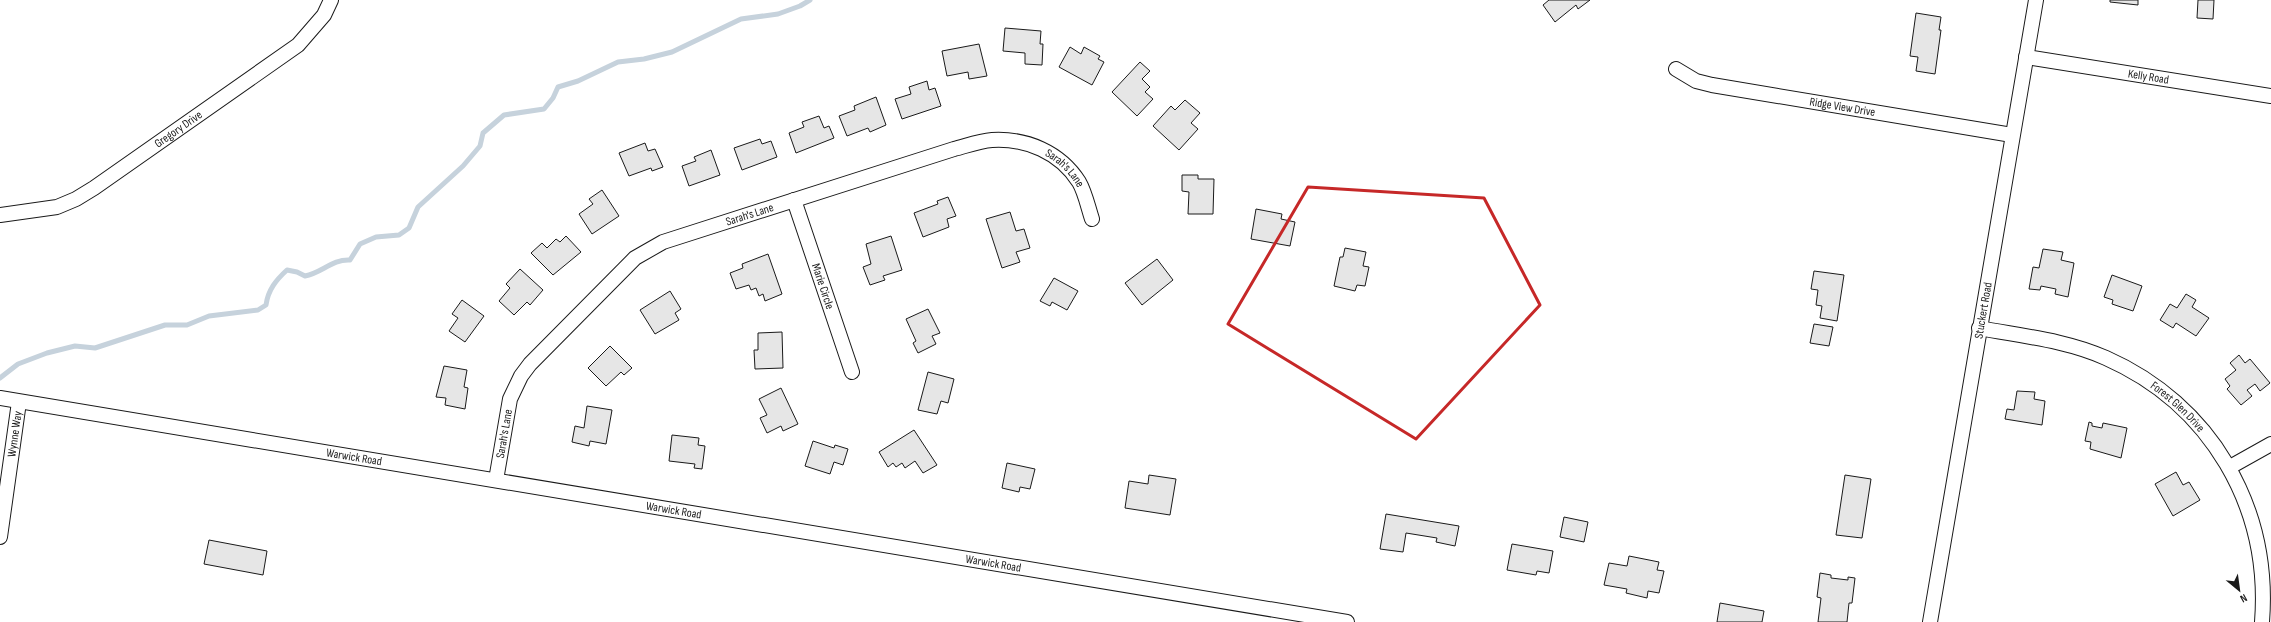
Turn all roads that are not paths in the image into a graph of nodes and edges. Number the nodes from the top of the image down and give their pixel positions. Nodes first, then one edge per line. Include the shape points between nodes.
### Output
1 (331, 0) edge
2 (2036, 0) edge
3 (2026, 57) junction
4 (1676, 69) dead end
5 (2271, 96) edge
6 (2012, 136) junction
7 (794, 200) junction
8 (0, 215) edge
9 (1092, 219) dead end
10 (1979, 328) junction
11 (852, 372) dead end
12 (0, 398) edge
13 (20, 402) junction
14 (2271, 444) edge
15 (2230, 467) junction
16 (496, 480) junction
17 (0, 537) edge
18 (1348, 622) edge
19 (1930, 622) edge
20 (2262, 622) edge

1 - 8 street, Gregory Drive via 324,15 298,44 94,188 57,207
2 - 3 street, Stuckert Road
3 - 5 street, Kelly Road
3 - 6 street, Stuckert Road
4 - 6 street, Ridge View Drive via 1696,81 1712,85
6 - 10 street, Stuckert Road
7 - 9 street, Sarah's Lane via 981,142 1013,140 1047,151 1070,170 1079,182
7 - 11 street, Marie Circle
7 - 16 street, Sarah's Lane via 663,242 635,258 521,376 510,399
10 - 15 street, Forest Glen Drive via 2070,346 2105,357 2136,372 2176,401 2195,419
10 - 19 street, Stuckert Road
12 - 13 street, Warwick Road
13 - 16 street, Warwick Road
13 - 17 street, Wynne Way
14 - 15 street
15 - 20 street, Forest Glen Drive via 2250,507 2259,540 2264,574
16 - 18 street, Warwick Road

